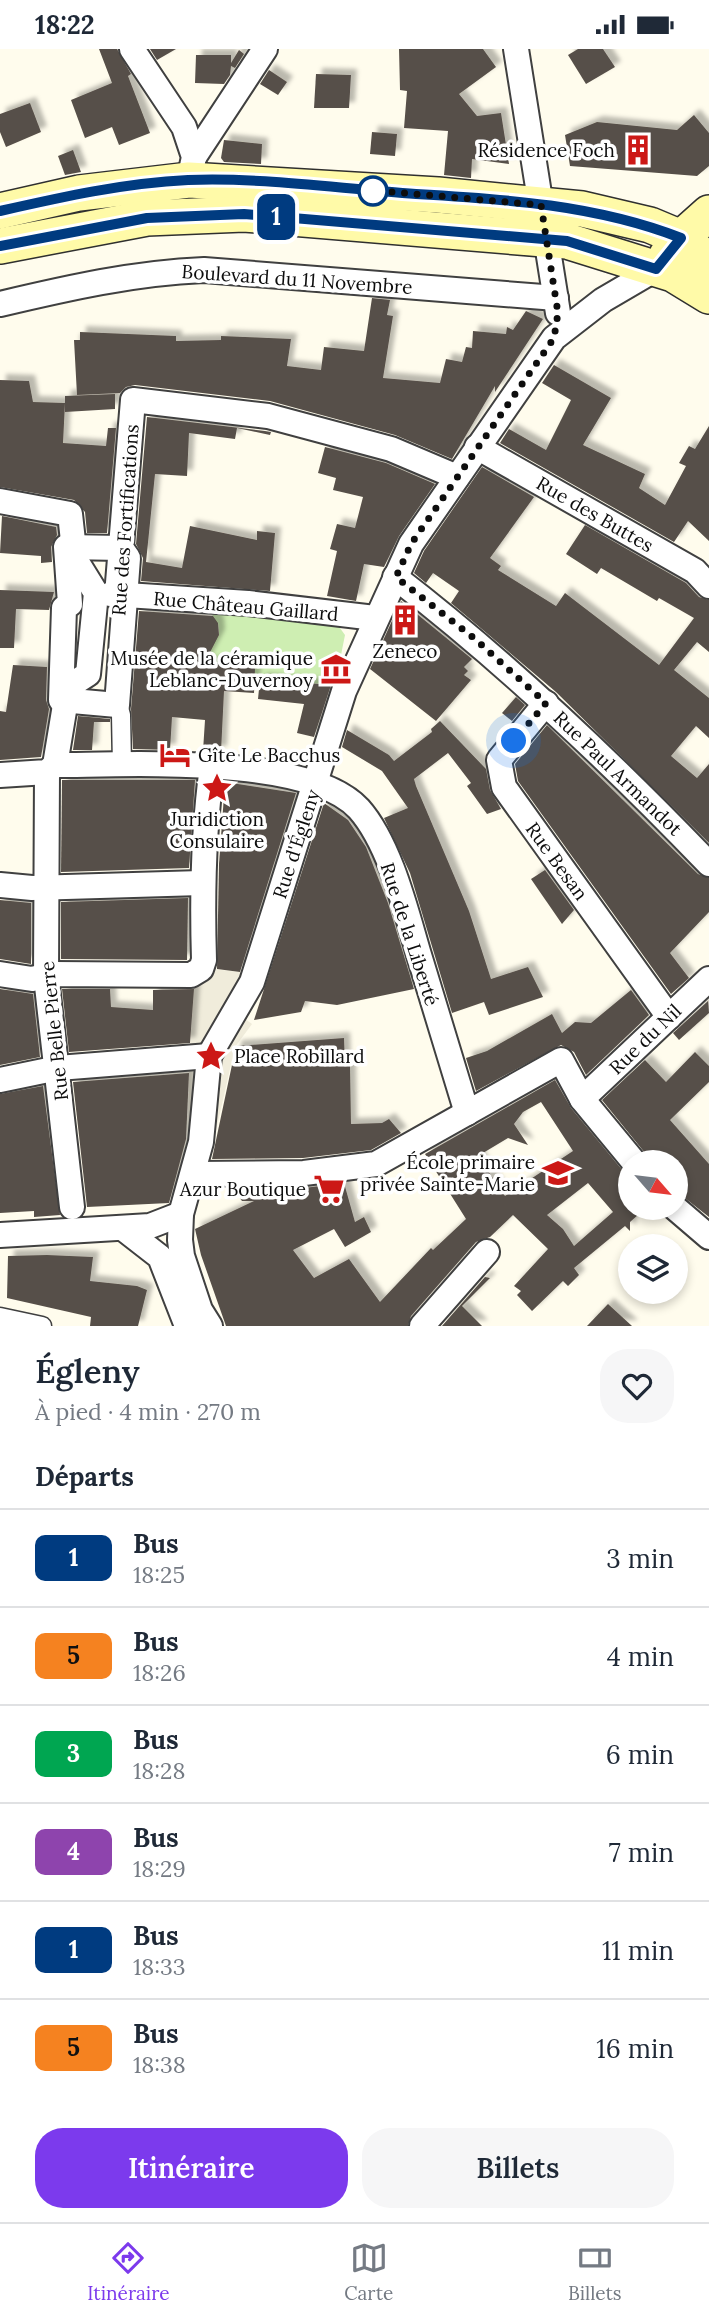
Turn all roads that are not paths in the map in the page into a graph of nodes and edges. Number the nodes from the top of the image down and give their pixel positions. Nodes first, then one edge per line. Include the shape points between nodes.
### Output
1 (132, 49) edge
2 (265, 49) edge
3 (516, 49) edge
4 (191, 169) junction
5 (541, 205) junction
6 (0, 211) edge
7 (709, 213) edge
8 (681, 238) junction
9 (547, 239) junction
10 (0, 246) edge
11 (656, 269) junction
12 (704, 281) edge
13 (556, 298) junction
14 (0, 304) edge
15 (554, 338) junction
16 (477, 447) junction
17 (457, 477) junction
18 (0, 501) edge
19 (121, 548) junction
20 (75, 553) junction
21 (396, 577) junction
22 (709, 586) edge
23 (113, 595) junction
24 (375, 618) junction
25 (67, 693) junction
26 (546, 703) junction
27 (117, 705) junction
28 (122, 765) junction
29 (212, 767) junction
30 (51, 768) junction
31 (0, 775) edge
32 (315, 783) junction
33 (709, 864) edge
34 (201, 883) junction
35 (0, 885) edge
36 (46, 888) junction
37 (0, 974) edge
38 (46, 977) junction
39 (709, 979) edge
40 (669, 1017) junction
41 (209, 1056) junction
42 (58, 1068) junction
43 (0, 1080) edge
44 (582, 1100) junction
45 (467, 1113) junction
46 (624, 1150) edge
47 (194, 1174) junction
48 (72, 1207) dead end
49 (181, 1214) junction
50 (688, 1219) edge
51 (124, 1229) junction
52 (0, 1235) edge
53 (709, 1237) edge
54 (487, 1252) dead end
55 (0, 1317) edge
56 (42, 1326) edge
57 (187, 1326) edge
58 (210, 1326) edge
59 (422, 1326) edge

1 - 4 street via 184,127
2 - 4 street
3 - 5 street
4 - 5 main road
4 - 6 main road
5 - 8 main road via 650,225
5 - 9 street
7 - 8 main road
8 - 11 main road
8 - 12 main road
9 - 10 main road via 244,214 189,214
9 - 11 main road via 588,246
9 - 13 street
11 - 12 main road
11 - 15 street, Rue d'Égleny via 603,300
13 - 14 street, Boulevard du 11 Novembre via 204,270 149,272
13 - 15 street
15 - 16 street, Rue d'Égleny
16 - 17 street, Rue d'Égleny
16 - 22 street, Rue des Buttes via 695,572
17 - 19 street, Rue des Fortifications via 423,459 268,416 133,400
17 - 21 street, Rue d'Égleny via 411,544
18 - 20 street via 70,514
19 - 20 street
19 - 23 street, Rue des Fortifications
20 - 23 street
20 - 25 street via 66,547 70,604 64,608 61,699
21 - 24 street, Rue d'Égleny
21 - 26 street, Rue Paul Armandot
23 - 24 street, Rue Château Gaillard via 248,603
23 - 25 street via 88,674
23 - 27 street
24 - 32 street, Rue d'Égleny via 344,691
25 - 27 street
25 - 30 street, Rue Belle Pierre
26 - 33 street, Rue Paul Armandot
26 - 40 street, Rue Besan via 499,761 504,787
27 - 28 street
28 - 29 street
28 - 30 street
29 - 32 street
29 - 34 street
30 - 31 street
30 - 36 street, Rue Belle Pierre
32 - 41 street, Rue d'Égleny via 249,988
32 - 45 street, Rue de la Liberté via 358,808 374,831 399,890
34 - 36 street
34 - 38 street via 204,960 198,973
35 - 36 street
36 - 38 street, Rue Belle Pierre
37 - 38 street
38 - 42 street, Rue Belle Pierre
39 - 40 street, Rue du Nil
40 - 44 street, Rue du Nil
41 - 42 street
41 - 47 street
42 - 43 street
42 - 48 street, Rue Belle Pierre
44 - 45 street via 561,1061
44 - 46 street
45 - 47 street via 376,1164 304,1173
47 - 49 street
49 - 51 street via 156,1225
49 - 58 street via 182,1256
50 - 53 street
51 - 52 street
51 - 57 street via 166,1267
54 - 59 street
55 - 56 street

